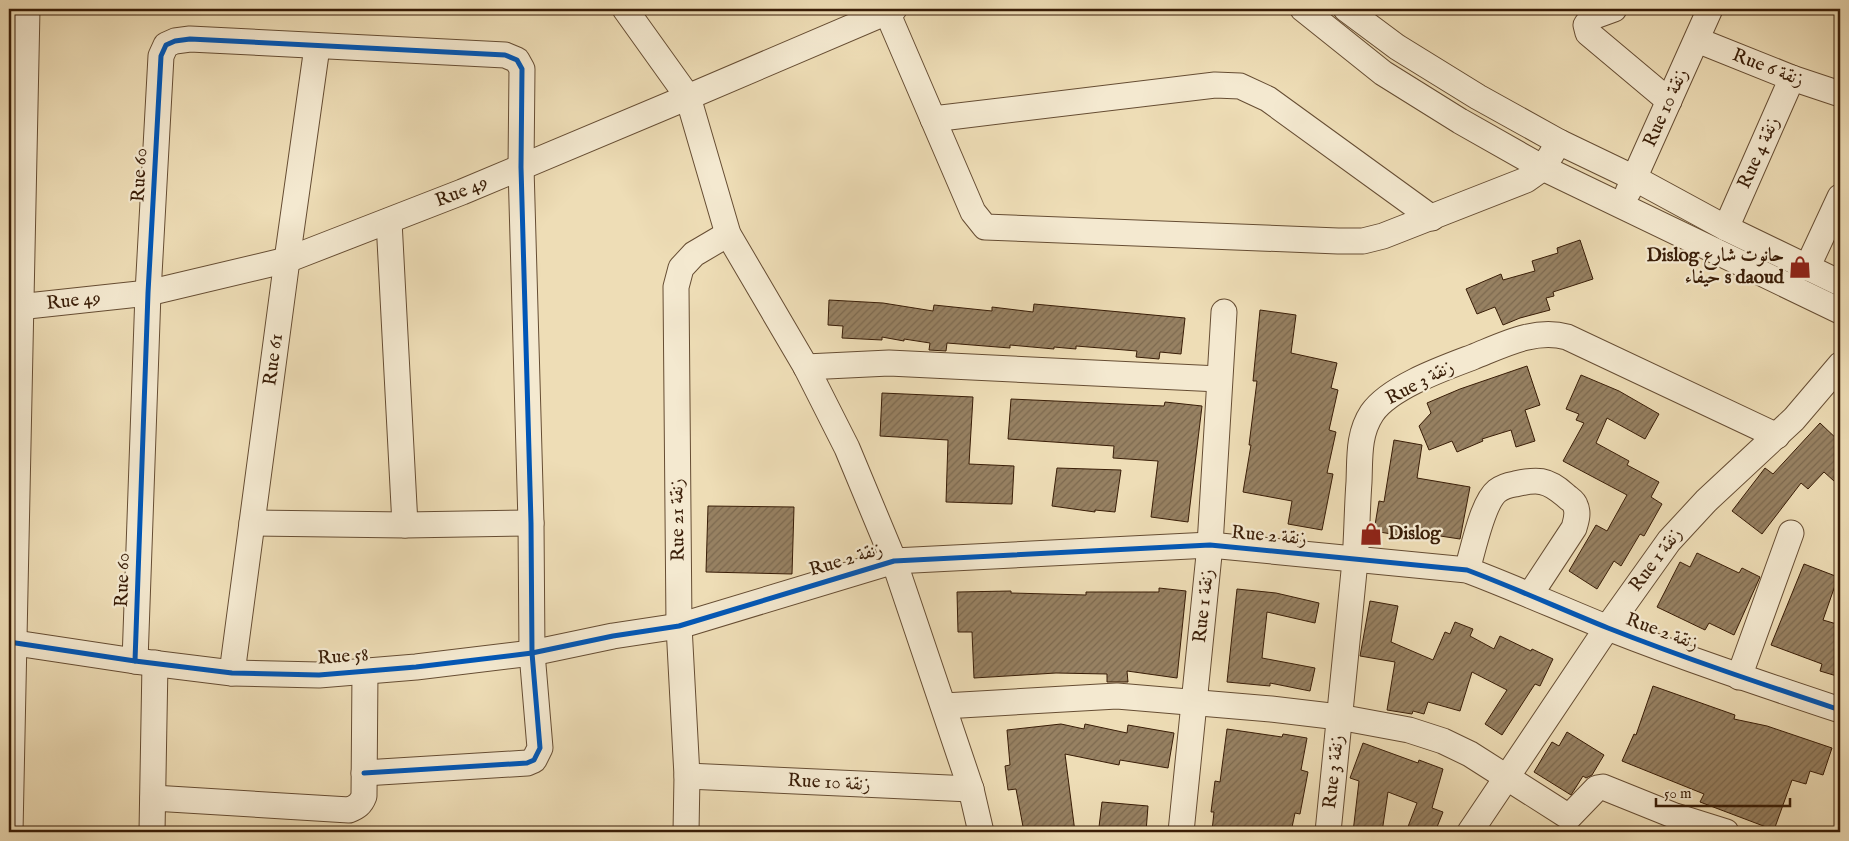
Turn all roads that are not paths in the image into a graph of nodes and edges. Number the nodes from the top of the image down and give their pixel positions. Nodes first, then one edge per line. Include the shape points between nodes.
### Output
1 (27, 9) edge
2 (625, 9) edge
3 (1303, 9) edge
4 (1346, 9) edge
5 (1614, 9) edge
6 (1710, 9) edge
7 (890, 10) edge
8 (1697, 40) junction
9 (17, 42) edge
10 (317, 47) junction
11 (1792, 78) junction
12 (1840, 94) edge
13 (688, 98) junction
14 (1669, 101) junction
15 (932, 119) junction
16 (1559, 142) junction
17 (520, 167) junction
18 (1543, 168) junction
19 (1634, 178) junction
20 (1840, 197) edge
21 (1622, 206) junction
22 (1432, 218) junction
23 (389, 221) junction
24 (1726, 228) junction
25 (728, 234) junction
26 (287, 260) junction
27 (1807, 268) junction
28 (1840, 283) edge
29 (148, 293) junction
30 (15, 307) edge
31 (1840, 311) edge
32 (1224, 312) dead end
33 (1840, 364) edge
34 (806, 367) junction
35 (1219, 379) junction
36 (1777, 436) junction
37 (252, 522) junction
38 (531, 523) junction
39 (405, 524) junction
40 (1791, 533) dead end
41 (1210, 546) junction
42 (1355, 559) junction
43 (894, 561) junction
44 (1467, 570) junction
45 (1530, 595) junction
46 (679, 626) junction
47 (1608, 628) junction
48 (12, 642) edge
49 (532, 653) junction
50 (145, 662) junction
51 (365, 671) junction
52 (232, 673) junction
53 (1739, 677) junction
54 (1194, 702) junction
55 (944, 706) junction
56 (1840, 710) edge
57 (1339, 717) junction
58 (364, 774) junction
59 (687, 776) junction
60 (1508, 778) junction
61 (971, 789) junction
62 (153, 798) junction
63 (1673, 824) edge
64 (1564, 825) edge
65 (10, 832) edge
66 (152, 832) edge
67 (686, 832) edge
68 (981, 832) edge
69 (1181, 832) edge
70 (1328, 832) edge
71 (1470, 832) edge
72 (1726, 832) edge

1 - 9 street
2 - 13 street
3 - 18 street via 1383,73
4 - 16 street via 1398,48
5 - 14 street via 1592,17 1586,24 1588,33
6 - 8 street, Rue 10 زنقة
7 - 13 street, Rue 49
7 - 15 street
8 - 11 street, Rue 6 زنقة
8 - 14 street, Rue 10 زنقة
9 - 30 street
10 - 17 street, Rue 60 via 505,55 517,60 522,69
10 - 26 street, Rue 61
10 - 29 street, Rue 60 via 190,39 175,40 166,45 161,56
11 - 12 street, Rue 6 زنقة
11 - 24 street, Rue 4 زنقة
13 - 17 street, Rue 49
13 - 25 street
14 - 19 street, Rue 10 زنقة
15 - 22 street via 1215,85 1240,86 1268,99
15 - 22 street via 973,212 986,227 1363,241
16 - 18 street
16 - 19 street
17 - 23 street, Rue 49
17 - 38 street
18 - 21 street
18 - 22 street via 1526,180
19 - 21 street, Rue 10 زنقة
19 - 24 street
20 - 27 street
21 - 31 street
23 - 26 street, Rue 49
23 - 39 street
24 - 27 street
25 - 34 street
25 - 46 street, Rue 21 زنقة via 694,254 681,268 676,286
26 - 29 street, Rue 49
26 - 37 street, Rue 61
27 - 28 street
29 - 30 street, Rue 49
29 - 50 street, Rue 60
30 - 48 street
32 - 35 street, Rue 1 زنقة
33 - 36 street, Rue 1 زنقة via 1811,402
34 - 35 street via 890,363
34 - 43 street via 847,448
35 - 41 street, Rue 1 زنقة
36 - 42 street, Rue 3 زنقة via 1567,338 1534,335 1426,376 1392,393 1377,406 1366,423 1360,442
36 - 47 street, Rue 1 زنقة via 1681,527
37 - 39 street
37 - 52 street, Rue 61
38 - 39 street
38 - 49 street
40 - 53 street
41 - 42 street, Rue 2 زنقة
41 - 43 street, Rue 2 زنقة
41 - 54 street, Rue 1 زنقة
42 - 44 street, Rue 2 زنقة
42 - 57 street, Rue 3 زنقة
43 - 46 street, Rue 2 زنقة
43 - 55 street
44 - 45 street, Rue 2 زنقة
44 - 45 street via 1482,519 1497,491 1529,480 1543,481 1555,486 1575,504 1577,516 1574,528
45 - 47 street, Rue 2 زنقة
46 - 49 street, Rue 58
46 - 59 street, Rue 21 زنقة
47 - 53 street, Rue 2 زنقة
47 - 60 street, Rue 1 زنقة
48 - 50 street, Rue 58
48 - 65 street
49 - 51 street, Rue 58
49 - 58 street via 540,748 534,760
50 - 52 street, Rue 58
50 - 62 street, Rue 60
51 - 52 street, Rue 58 via 319,675
51 - 58 street
53 - 56 street, Rue 2 زنقة
54 - 55 street via 1116,696
54 - 57 street
54 - 69 street, Rue 1 زنقة
55 - 61 street
57 - 60 street via 1409,730 1443,741
57 - 70 street, Rue 3 زنقة
58 - 62 street via 363,800 349,810
59 - 61 street, Rue 10 زنقة
59 - 67 street, Rue 21 زنقة
60 - 64 street
60 - 71 street, Rue 1 زنقة
61 - 68 street
62 - 66 street, Rue 60
63 - 64 street via 1603,787 1597,788
63 - 72 street

